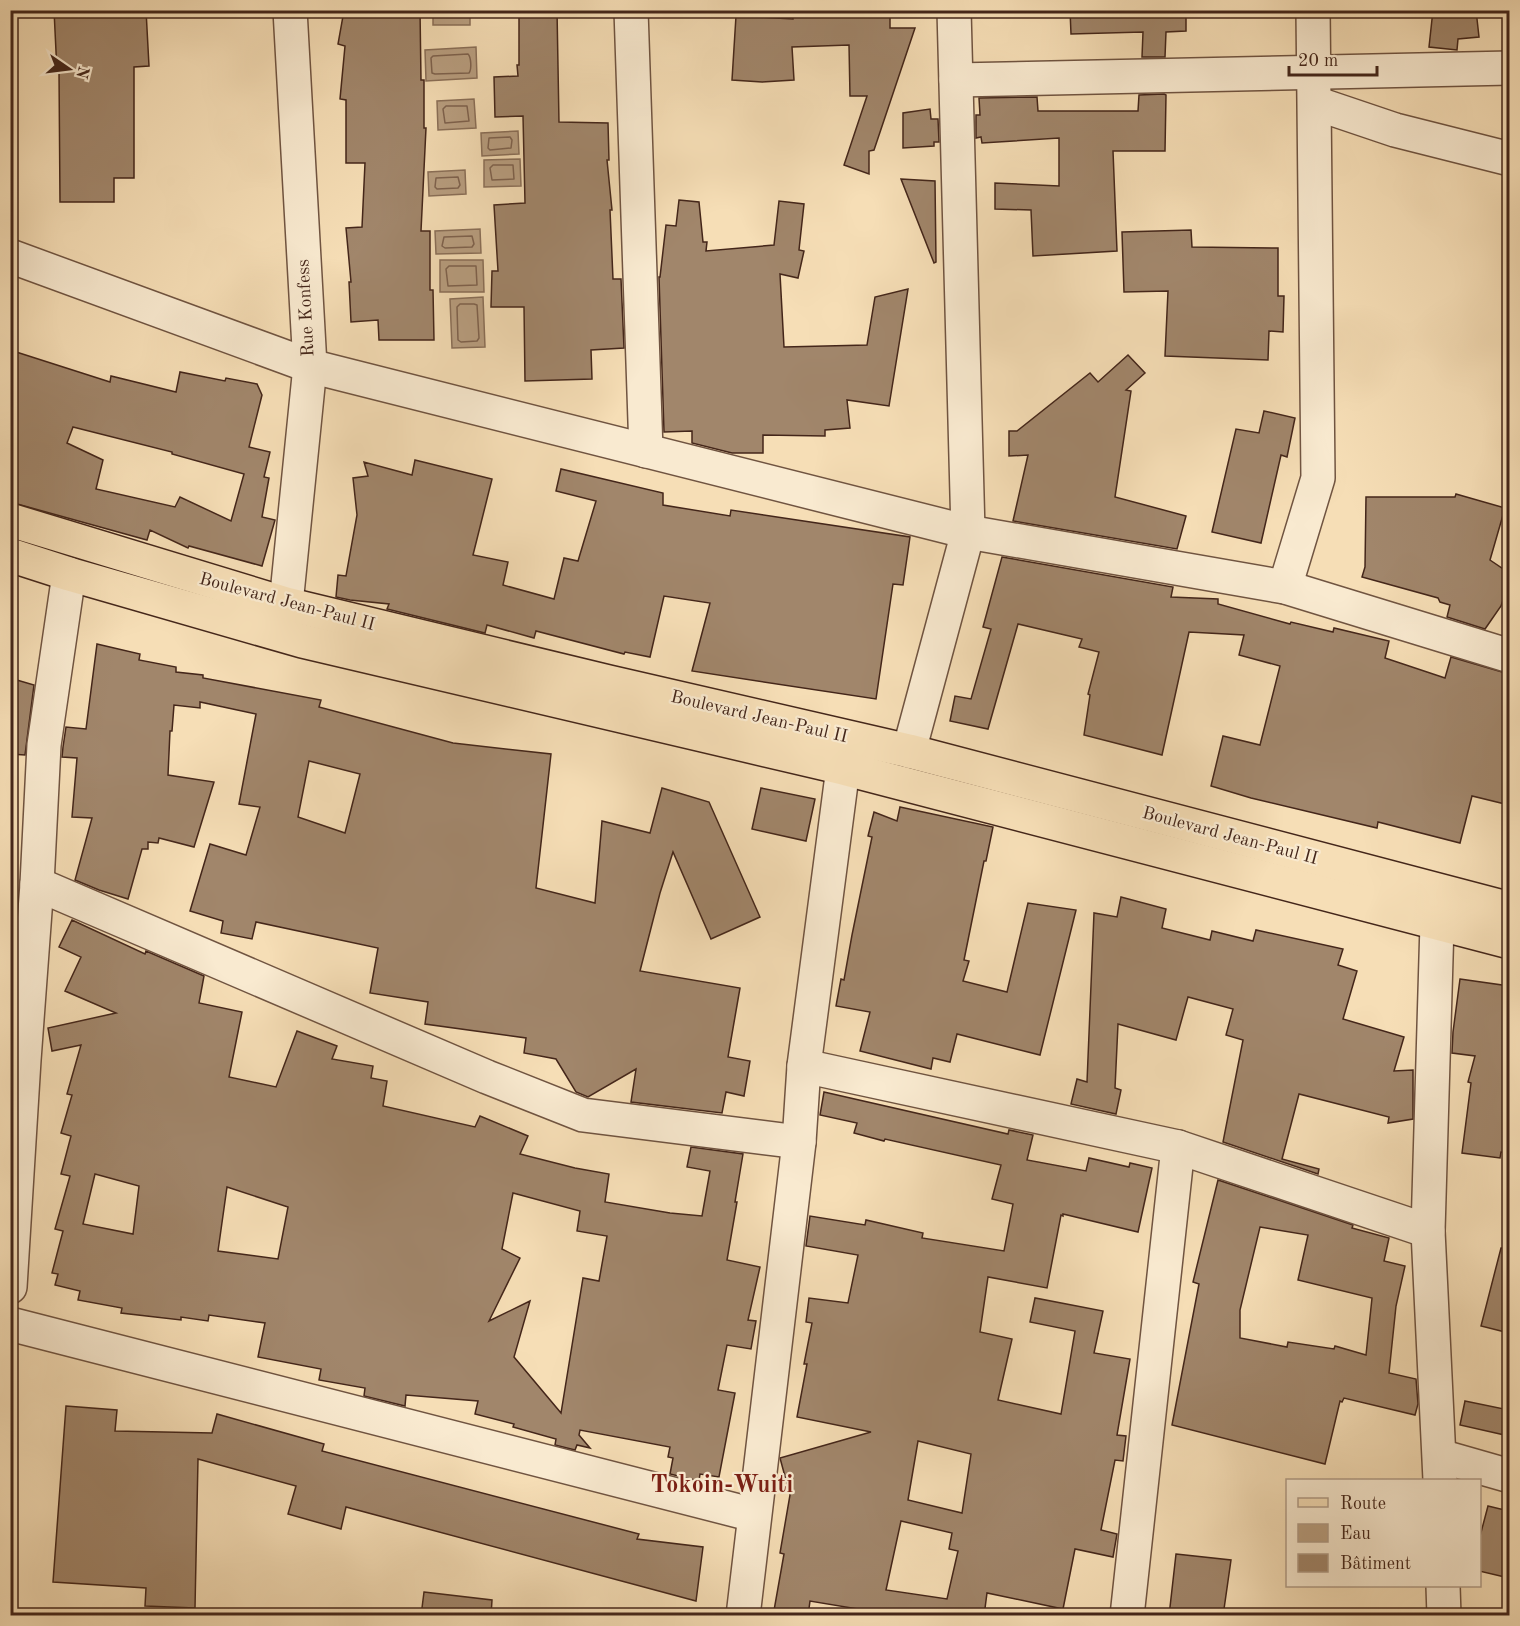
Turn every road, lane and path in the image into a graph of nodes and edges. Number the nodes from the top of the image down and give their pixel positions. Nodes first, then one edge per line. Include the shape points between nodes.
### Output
1 (290, 10) edge
2 (630, 10) edge
3 (954, 10) edge
4 (1313, 10) edge
5 (1509, 68) edge
6 (956, 80) junction
7 (1315, 88) junction
8 (1509, 159) edge
9 (10, 256) edge
10 (310, 366) junction
11 (646, 451) junction
12 (10, 520) edge
13 (968, 532) junction
14 (10, 555) edge
15 (69, 574) junction
16 (1285, 587) junction
17 (286, 604) junction
18 (1509, 656) edge
19 (909, 751) junction
20 (843, 768) junction
21 (38, 884) junction
22 (1509, 909) edge
23 (1437, 924) junction
24 (1509, 942) edge
25 (17, 1060) edge
26 (804, 1066) junction
27 (798, 1142) junction
28 (1178, 1147) junction
29 (1428, 1231) junction
30 (10, 1287) edge
31 (10, 1324) edge
32 (1440, 1468) edge
33 (1509, 1476) edge
34 (754, 1515) junction
35 (1443, 1587) edge
36 (743, 1616) edge
37 (1127, 1616) edge
38 (1444, 1616) edge

1 - 10 street, Rue Konfess
2 - 11 street
3 - 6 street
4 - 7 street
5 - 7 street
6 - 7 street
6 - 13 street
7 - 8 street via 1395,130
7 - 16 street via 1318,478
9 - 10 street
10 - 11 street
10 - 17 street, Rue Konfess
11 - 13 street
12 - 17 main road, Boulevard Jean-Paul II
13 - 16 street
13 - 19 street
14 - 15 main road, Boulevard Jean-Paul II
15 - 20 main road, Boulevard Jean-Paul II via 302,640
15 - 21 street via 44,745
16 - 18 street
17 - 19 main road, Boulevard Jean-Paul II
19 - 22 main road, Boulevard Jean-Paul II
20 - 23 main road, Boulevard Jean-Paul II
20 - 26 street
21 - 25 street
21 - 27 street via 583,1115
23 - 24 main road, Boulevard Jean-Paul II
23 - 29 street
25 - 30 street
26 - 27 street
26 - 28 street
27 - 34 street
28 - 29 street
28 - 37 street
29 - 32 street
31 - 34 street
32 - 33 street
34 - 36 street
35 - 38 street

